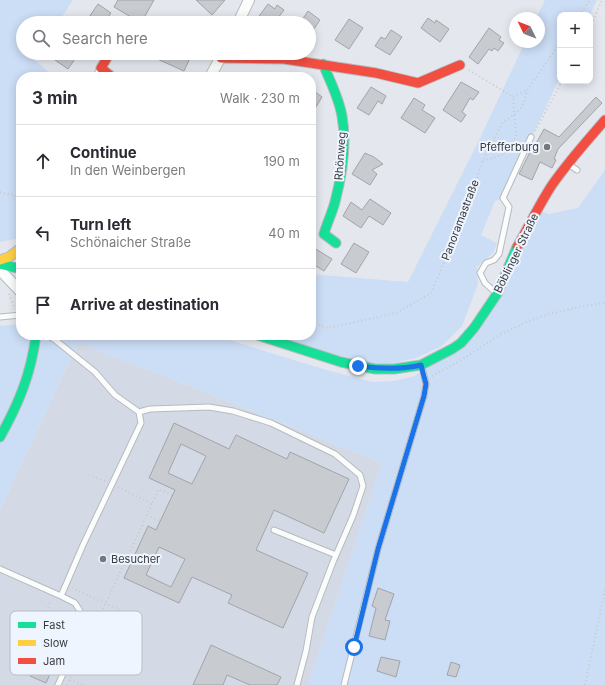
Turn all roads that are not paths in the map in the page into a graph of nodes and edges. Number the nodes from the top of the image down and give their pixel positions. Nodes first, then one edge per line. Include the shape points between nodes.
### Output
1 (249, 0) edge
2 (241, 16) edge
3 (106, 60) edge
4 (220, 60) edge
5 (292, 60) edge
6 (323, 64) junction
7 (460, 65) road end
8 (101, 68) junction
9 (98, 72) edge
10 (106, 72) edge
11 (213, 72) edge
12 (605, 120) edge
13 (531, 137) road end
14 (568, 164) junction
15 (577, 170) dead end
16 (336, 243) dead end
17 (16, 252) edge
18 (0, 260) edge
19 (0, 264) edge
20 (16, 268) edge
21 (0, 270) edge
22 (16, 287) edge
23 (497, 294) junction
24 (16, 315) edge
25 (0, 317) edge
26 (36, 340) edge
27 (54, 340) edge
28 (272, 340) edge
29 (420, 370) junction
30 (139, 412) junction
31 (0, 437) edge
32 (274, 530) dead end
33 (336, 555) junction
34 (0, 569) edge
35 (61, 596) junction
36 (80, 611) edge
37 (62, 675) edge
38 (58, 685) edge
39 (297, 685) edge
40 (344, 685) edge

1 - 2 street
3 - 8 street
4 - 11 street
5 - 6 street
6 - 7 street via 418,83
6 - 16 street, Rhönweg via 340,109 344,136 342,169 335,202 324,234
8 - 9 lane
8 - 10 street
12 - 14 street, Böblinger Straße
13 - 23 lane via 503,198 509,207 499,254 494,260 486,263 480,273 485,283
14 - 15 lane
14 - 23 street, Böblinger Straße via 537,210
17 - 18 street
19 - 20 street
21 - 22 street
23 - 29 street, Böblinger Straße via 461,343
24 - 25 lane
26 - 31 street via 30,373 20,401
27 - 30 lane via 95,372 115,395
28 - 29 street via 358,366
29 - 40 lane via 426,384 424,396 378,549
30 - 33 lane via 150,409 209,408 233,411 271,423 335,454 360,474 363,486
30 - 35 lane via 141,422
32 - 33 lane
33 - 39 lane via 312,617
34 - 35 lane
35 - 36 lane via 75,603
37 - 38 lane

